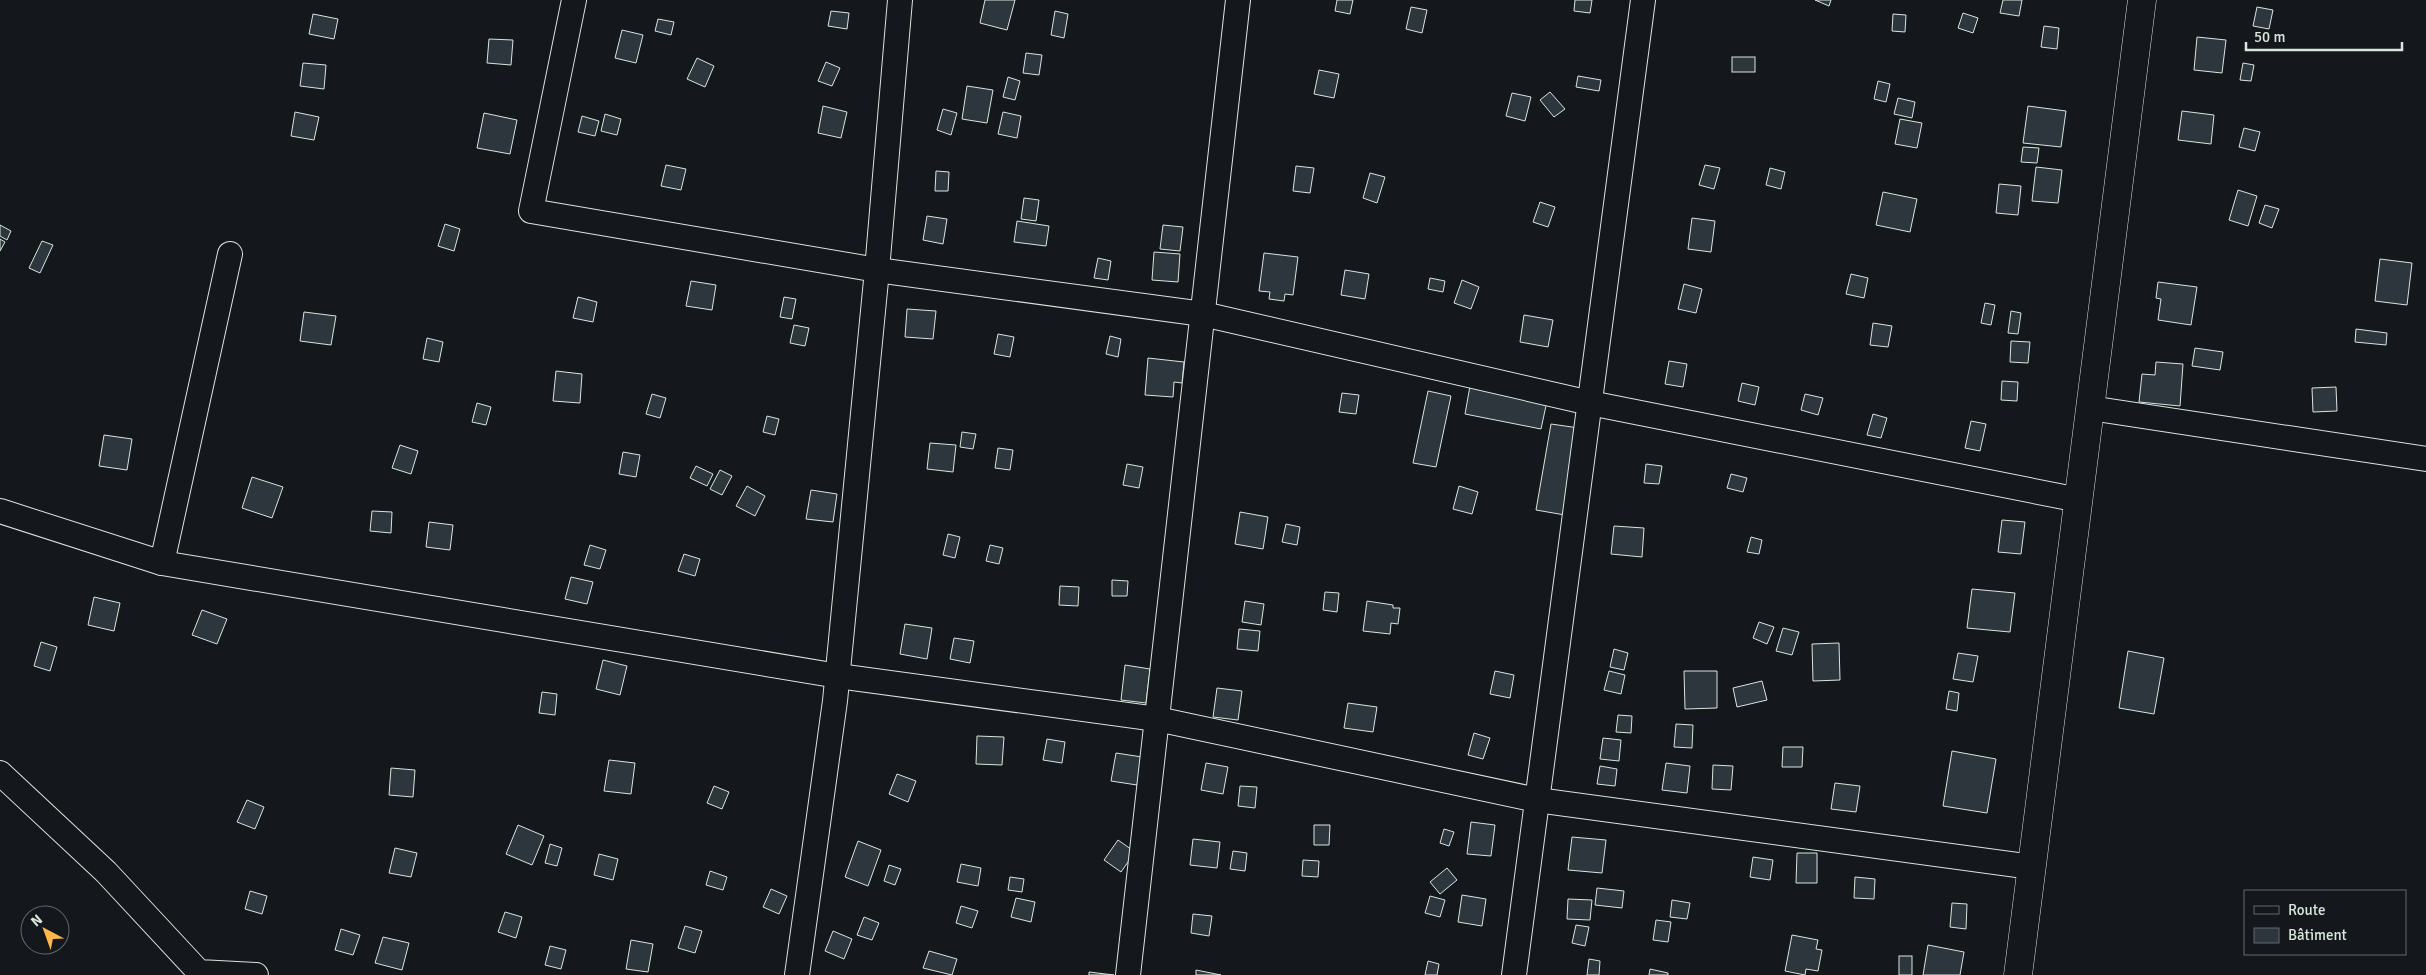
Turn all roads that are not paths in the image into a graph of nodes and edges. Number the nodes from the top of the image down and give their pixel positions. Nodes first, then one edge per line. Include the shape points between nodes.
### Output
1 (574, 0) edge
2 (900, 0) edge
3 (1238, 0) edge
4 (1644, 0) edge
5 (2142, 0) edge
6 (230, 254) dead end
7 (877, 270) junction
8 (1203, 314) junction
9 (1590, 403) junction
10 (2090, 408) junction
11 (2426, 458) edge
12 (2079, 500) junction
13 (0, 511) edge
14 (162, 563) junction
15 (838, 676) junction
16 (1157, 719) junction
17 (0, 773) edge
18 (1537, 800) junction
19 (2032, 867) junction
20 (256, 975) edge
21 (797, 975) edge
22 (1128, 975) edge
23 (1514, 975) edge
24 (2018, 975) edge

1 - 7 street via 531,211
2 - 7 street
3 - 8 street
4 - 9 street
5 - 10 main road
6 - 14 street
7 - 8 street
7 - 15 street
8 - 9 street
8 - 16 street
9 - 12 street
9 - 18 street
10 - 11 street
10 - 12 main road
12 - 19 main road
13 - 14 street
14 - 15 street
15 - 16 street
15 - 21 street
16 - 18 street
16 - 22 street
17 - 20 street via 106,872 199,972
18 - 19 street
18 - 23 street
19 - 24 main road

